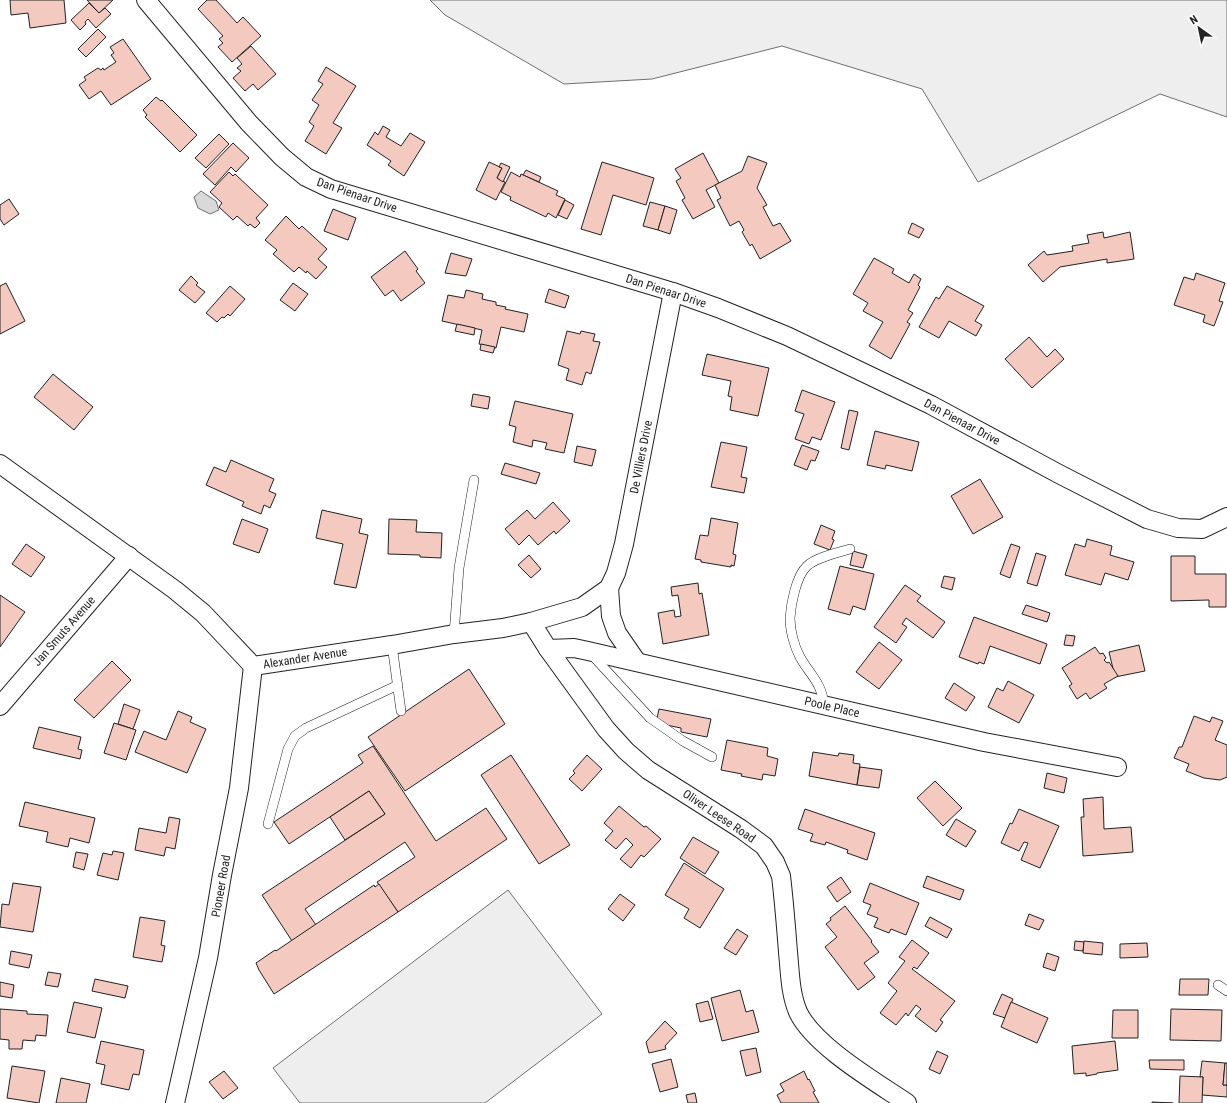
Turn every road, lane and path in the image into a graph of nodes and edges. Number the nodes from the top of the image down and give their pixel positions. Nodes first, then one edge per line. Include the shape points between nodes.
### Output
1 (146, 0) edge
2 (673, 292) junction
3 (0, 464) edge
4 (474, 480) dead end
5 (1227, 517) edge
6 (850, 549) dead end
7 (129, 556) junction
8 (609, 588) junction
9 (531, 622) junction
10 (454, 634) junction
11 (392, 645) junction
12 (548, 648) junction
13 (588, 651) junction
14 (637, 662) junction
15 (253, 666) junction
16 (398, 685) junction
17 (824, 705) junction
18 (0, 706) edge
19 (401, 711) dead end
20 (712, 757) dead end
21 (1117, 767) dead end
22 (268, 824) dead end
23 (1218, 985) dead end
24 (1227, 991) edge
25 (175, 1103) edge
26 (908, 1103) edge

1 - 2 street, Dan Pienaar Drive via 249,123 306,177 331,189
2 - 5 street, Dan Pienaar Drive via 794,340 931,405 1147,519 1178,528 1202,529
2 - 8 street, De Villiers Drive via 624,544
3 - 7 street, Alexander Avenue
4 - 10 lane via 459,568
6 - 17 lane via 807,566 800,575 795,589 790,619 800,656 823,694
7 - 15 street, Alexander Avenue via 203,613
7 - 18 street, Jan Smuts Avenue
8 - 9 street, Alexander Avenue via 582,607
8 - 14 street via 611,616 617,633
9 - 10 street, Alexander Avenue
9 - 12 street, Oliver Leese Road
10 - 11 street, Alexander Avenue
11 - 15 street, Alexander Avenue
11 - 16 lane
12 - 13 street, Poole Place
12 - 26 street, Oliver Leese Road via 606,729 626,751 648,770 764,846 781,876 791,989 798,1012 808,1027 827,1046 849,1064
13 - 14 street, Poole Place
13 - 20 lane via 650,718
14 - 17 street, Poole Place
15 - 25 street, Pioneer Road via 239,788 208,958
16 - 19 lane
16 - 22 lane via 306,728 295,736 288,749
17 - 21 street, Poole Place via 984,742
23 - 24 lane

